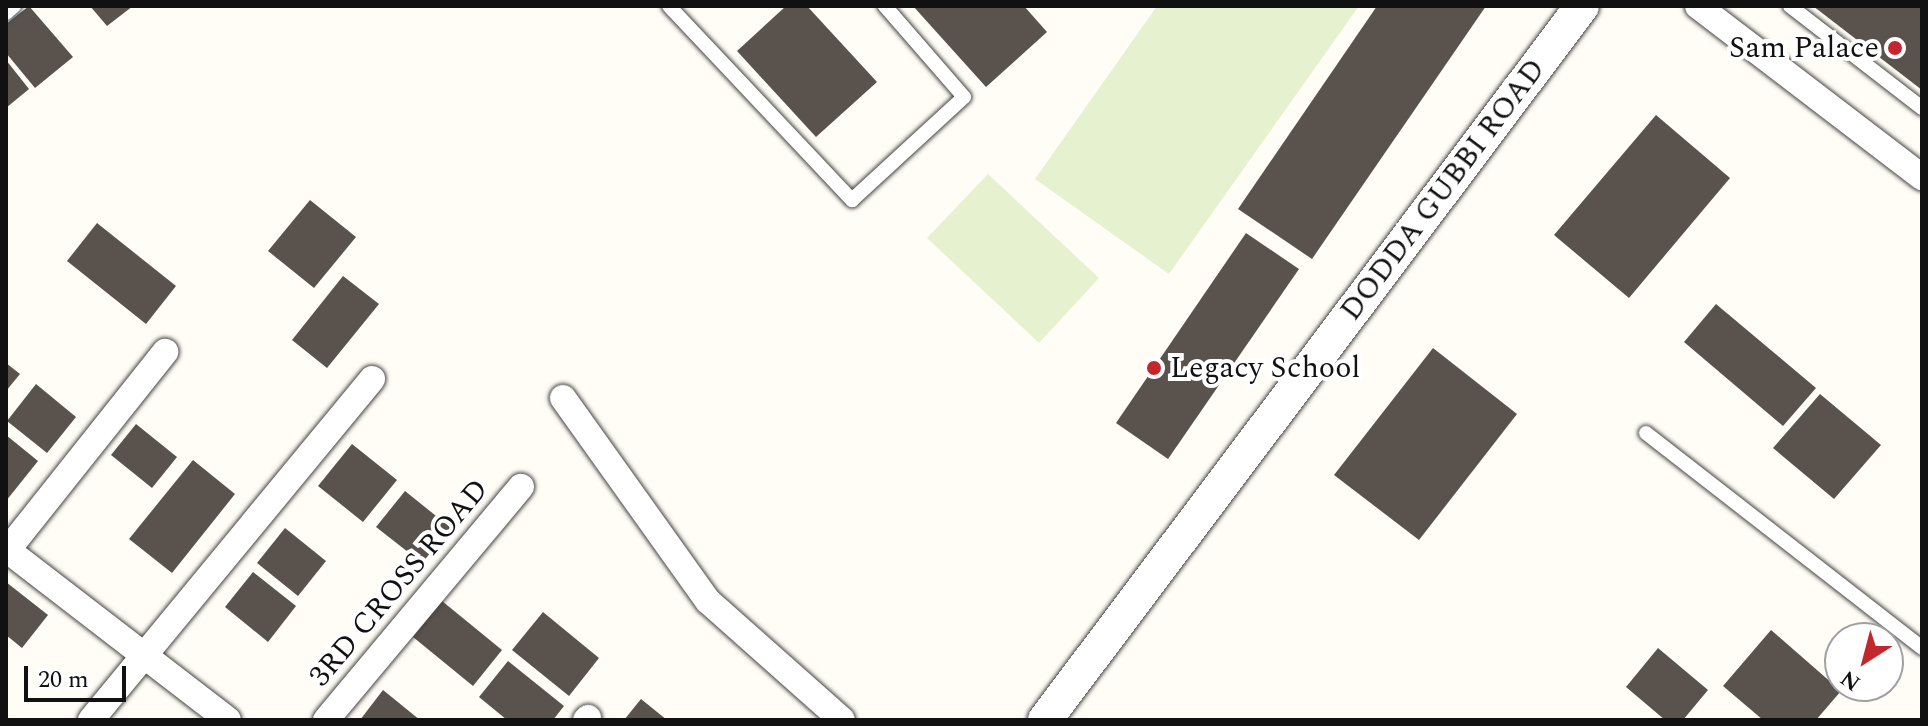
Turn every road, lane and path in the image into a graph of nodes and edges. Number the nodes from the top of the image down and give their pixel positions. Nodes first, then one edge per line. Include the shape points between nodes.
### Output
1 (14, 6) edge
2 (669, 6) edge
3 (885, 6) edge
4 (1581, 6) edge
5 (1698, 6) edge
6 (1790, 6) edge
7 (6, 13) edge
8 (1922, 108) edge
9 (1922, 177) edge
10 (165, 352) dead end
11 (372, 379) dead end
12 (563, 398) dead end
13 (1646, 433) dead end
14 (521, 487) dead end
15 (7, 550) edge
16 (1922, 648) edge
17 (144, 654) junction
18 (1052, 718) edge
19 (91, 720) edge
20 (228, 720) edge
21 (326, 720) edge
22 (842, 720) edge

1 - 7 lane
2 - 3 lane via 852,200 964,97
4 - 18 street, DODDA GUBBI ROAD
5 - 9 street
6 - 8 lane
10 - 15 street
11 - 17 street
12 - 22 street via 708,601
13 - 16 lane
14 - 21 street, 3RD CROSS ROAD
15 - 17 street
17 - 19 street
17 - 20 street

